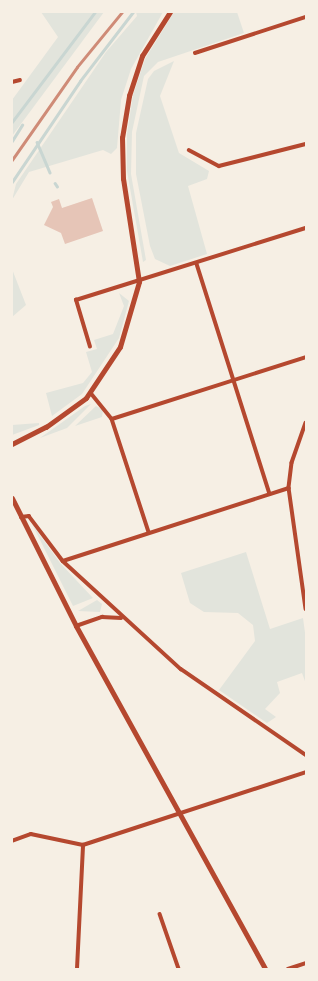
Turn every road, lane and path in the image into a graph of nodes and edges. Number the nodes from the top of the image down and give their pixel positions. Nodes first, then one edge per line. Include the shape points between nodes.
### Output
1 (170, 12) edge
2 (306, 17) edge
3 (195, 53) dead end
4 (20, 80) dead end
5 (12, 82) edge
6 (306, 144) edge
7 (189, 150) dead end
8 (306, 228) edge
9 (197, 264) junction
10 (139, 282) junction
11 (90, 347) dead end
12 (306, 357) edge
13 (232, 379) junction
14 (92, 393) junction
15 (112, 418) junction
16 (306, 423) edge
17 (12, 444) edge
18 (289, 488) junction
19 (270, 494) junction
20 (12, 498) edge
21 (20, 517) junction
22 (149, 532) junction
23 (63, 561) junction
24 (306, 577) edge
25 (301, 579) junction
26 (306, 609) edge
27 (123, 619) junction
28 (76, 626) junction
29 (306, 755) edge
30 (306, 772) edge
31 (179, 814) junction
32 (12, 841) edge
33 (83, 845) junction
34 (160, 914) dead end
35 (306, 963) edge
36 (77, 969) edge
37 (179, 969) edge
38 (265, 969) edge
39 (288, 969) edge

1 - 10 street via 142,56 128,96 122,138 123,179
2 - 3 street
4 - 5 street
6 - 7 street via 219,166
8 - 9 street
9 - 10 street
9 - 13 street
10 - 11 street via 76,300
10 - 14 street via 120,347
12 - 13 street
13 - 15 street
13 - 19 street
14 - 15 street
14 - 17 street via 46,427
15 - 22 street
16 - 18 street via 292,463
18 - 19 street
18 - 25 street
19 - 22 street
20 - 21 main road
21 - 23 street via 30,516
21 - 28 main road
22 - 23 street
23 - 27 street
24 - 25 street
25 - 26 street
27 - 28 street via 102,617
27 - 29 street via 212,692
28 - 31 main road
30 - 31 street
31 - 33 street
31 - 38 main road
32 - 33 street via 31,834
33 - 36 street
34 - 37 street
35 - 39 street

